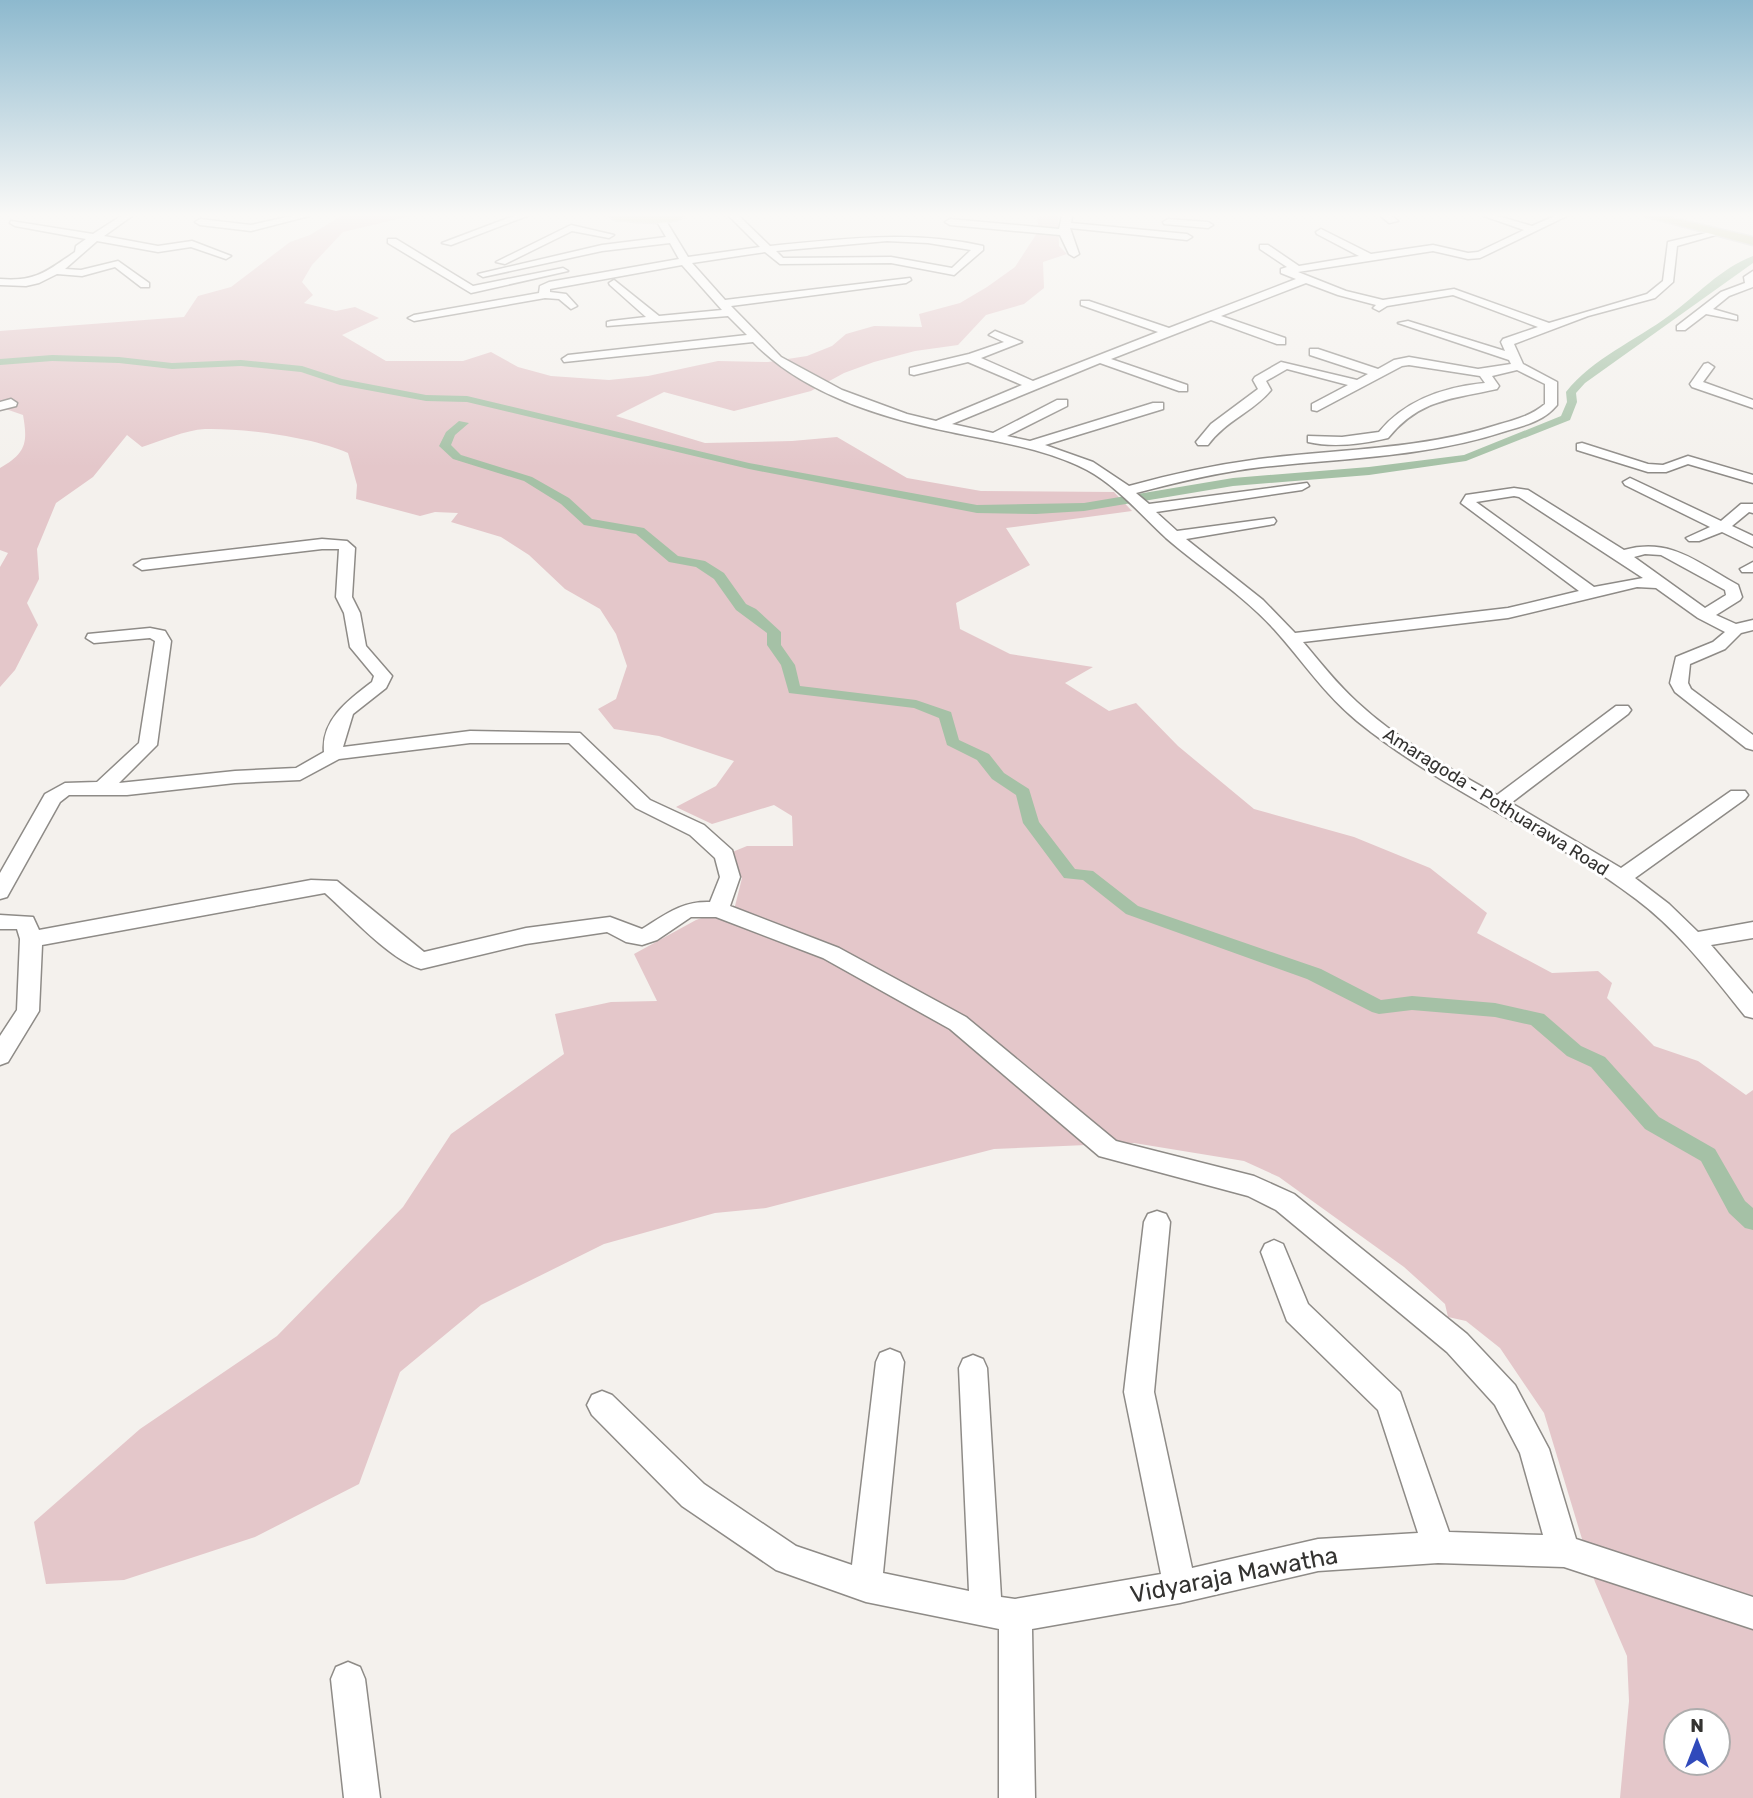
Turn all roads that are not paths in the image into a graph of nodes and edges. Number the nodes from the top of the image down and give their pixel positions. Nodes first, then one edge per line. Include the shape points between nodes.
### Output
1 (526, 300) edge
2 (540, 300) edge
3 (566, 300) edge
4 (633, 300) edge
5 (720, 300) edge
6 (780, 300) edge
7 (1255, 300) edge
8 (1363, 300) edge
9 (1413, 300) edge
10 (1475, 300) edge
11 (1638, 300) edge
12 (1716, 300) edge
13 (1085, 303) dead end
14 (571, 306) dead end
15 (729, 308) junction
16 (543, 309) dead end
17 (1703, 310) junction
18 (1214, 317) junction
19 (414, 318) dead end
20 (1733, 318) dead end
21 (656, 320) junction
22 (1404, 323) dead end
23 (611, 324) dead end
24 (1549, 327) junction
25 (1681, 328) dead end
26 (1171, 333) junction
27 (995, 335) dead end
28 (755, 338) junction
29 (1281, 341) dead end
30 (1314, 352) dead end
31 (970, 358) junction
32 (568, 359) dead end
33 (1103, 360) junction
34 (1515, 361) junction
35 (1708, 367) dead end
36 (914, 371) dead end
37 (1483, 372) junction
38 (1377, 373) junction
39 (1357, 384) junction
40 (1033, 385) junction
41 (1183, 388) dead end
42 (1062, 403) dead end
43 (1753, 404) edge
44 (1158, 406) dead end
45 (1317, 407) dead end
46 (939, 425) junction
47 (994, 437) junction
48 (1313, 439) dead end
49 (1203, 442) dead end
50 (1030, 446) junction
51 (1582, 447) dead end
52 (1753, 480) edge
53 (1630, 482) dead end
54 (1302, 486) dead end
55 (1135, 499) junction
56 (1677, 505) junction
57 (1753, 509) edge
58 (1650, 513) dead end
59 (1269, 521) dead end
60 (1722, 527) junction
61 (1174, 536) junction
62 (1694, 538) dead end
63 (1753, 542) edge
64 (1622, 555) junction
65 (142, 565) dead end
66 (1658, 583) junction
67 (1592, 594) junction
68 (1704, 615) junction
69 (1753, 625) edge
70 (1734, 630) junction
71 (94, 638) dead end
72 (1292, 638) junction
73 (1622, 710) dead end
74 (1753, 744) edge
75 (334, 754) junction
76 (102, 788) junction
77 (1738, 795) dead end
78 (1496, 805) junction
79 (1620, 878) junction
80 (0, 892) edge
81 (718, 910) junction
82 (0, 922) edge
83 (1753, 930) edge
84 (31, 939) junction
85 (1695, 940) junction
86 (1753, 1010) edge
87 (0, 1056) edge
88 (1157, 1222) dead end
89 (1274, 1252) dead end
90 (890, 1362) dead end
91 (974, 1368) dead end
92 (602, 1405) dead end
93 (1438, 1547) junction
94 (1564, 1551) junction
95 (866, 1586) junction
96 (1180, 1587) junction
97 (1000, 1613) junction
98 (1753, 1613) edge
99 (348, 1679) dead end
100 (362, 1798) edge
101 (1017, 1798) edge

1 - 19 street
2 - 16 street
3 - 14 street
4 - 21 street
5 - 15 street, Amaragoda - Pothuarawa Road
6 - 15 street
7 - 18 street
8 - 9 street via 1381,306
10 - 24 street
11 - 24 street
12 - 17 street
13 - 26 street
15 - 21 street
15 - 28 street, Amaragoda - Pothuarawa Road
17 - 20 street
17 - 25 street
18 - 26 street
18 - 29 street
21 - 23 street
22 - 34 street
24 - 34 street via 1507,342
26 - 33 street
27 - 31 street via 1016,342
28 - 32 street
28 - 46 street, Amaragoda - Pothuarawa Road via 776,360 858,400
30 - 38 street
31 - 36 street
31 - 40 street
33 - 40 street
33 - 41 street
34 - 37 street via 1505,371
34 - 55 street via 1551,382 1551,405 1539,416 1468,439 1190,474
35 - 43 street via 1696,384
37 - 38 street via 1409,361
37 - 48 street via 1493,386 1462,388 1403,412 1383,435 1342,441
38 - 39 street
39 - 45 street
39 - 49 street via 1280,366 1259,380 1265,390 1257,398 1209,431
40 - 46 street
42 - 47 street
44 - 50 street
46 - 47 street, Amaragoda - Pothuarawa Road
47 - 50 street, Amaragoda - Pothuarawa Road
50 - 55 street, Amaragoda - Pothuarawa Road via 1088,465
51 - 52 street via 1656,469 1688,460
53 - 56 street
54 - 55 street
55 - 61 street, Amaragoda - Pothuarawa Road
56 - 58 street
56 - 60 street
57 - 60 street via 1746,507
59 - 61 street
60 - 62 street
60 - 63 street
61 - 72 street, Amaragoda - Pothuarawa Road
64 - 66 street
64 - 67 street via 1523,493 1471,498 1468,503 1472,507
64 - 68 street via 1645,549 1665,551 1732,588 1734,597
65 - 75 street via 322,544 347,548 344,597 358,647 383,677 345,712 332,746
66 - 67 street via 1637,582
66 - 68 street
67 - 72 street via 1508,613
68 - 70 street
69 - 70 street
70 - 74 street via 1723,644 1682,661 1679,683 1684,692
71 - 76 street via 150,633 163,641 148,746
72 - 78 street, Amaragoda - Pothuarawa Road via 1360,715 1402,747
73 - 78 street
75 - 76 street via 300,774
75 - 81 street via 470,737 573,737 643,804 697,830 725,855 730,877
76 - 80 street via 65,789 52,798
77 - 79 street
78 - 79 street, Amaragoda - Pothuarawa Road
79 - 85 street, Amaragoda - Pothuarawa Road
81 - 84 street via 687,911 643,938 630,937 610,923 526,936 421,961 330,886
81 - 94 street via 831,953 958,1023 1108,1150 1254,1187 1285,1202 1457,1343 1505,1395 1534,1449
82 - 84 street via 25,922
83 - 85 street
84 - 87 street via 28,1011
85 - 86 street, Amaragoda - Pothuarawa Road
88 - 96 street via 1139,1392
89 - 93 street via 1297,1312 1391,1402
90 - 95 street
91 - 97 street
92 - 95 street via 693,1495 787,1559
93 - 94 street, Vidyaraja Mawatha
93 - 96 street, Vidyaraja Mawatha via 1318,1555
94 - 98 street, Vidyaraja Mawatha
95 - 97 street
96 - 97 street, Vidyaraja Mawatha
97 - 101 street
99 - 100 street

